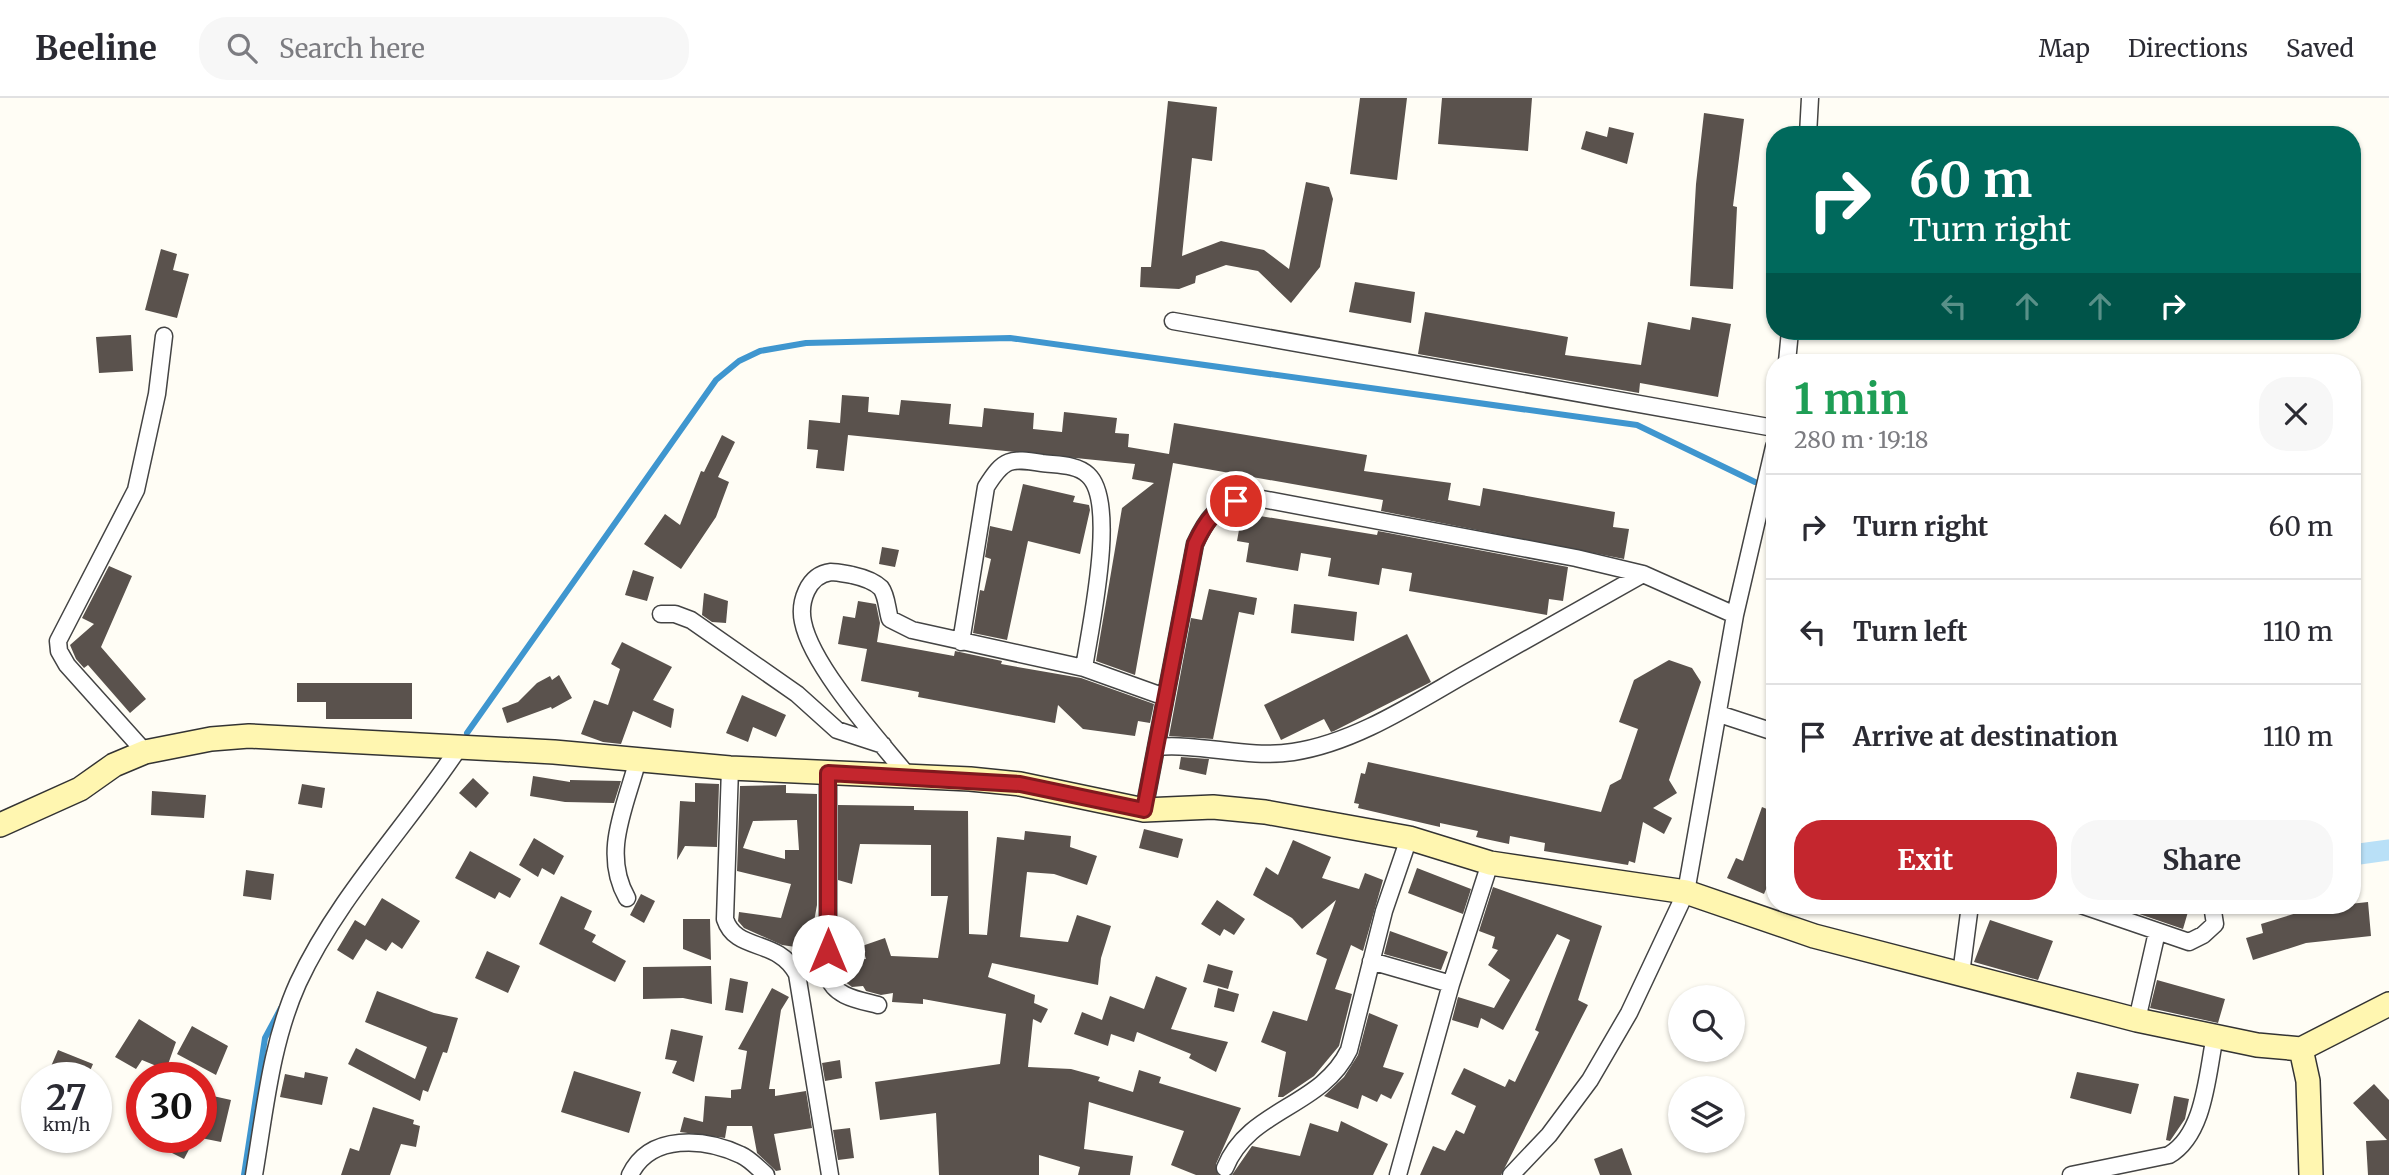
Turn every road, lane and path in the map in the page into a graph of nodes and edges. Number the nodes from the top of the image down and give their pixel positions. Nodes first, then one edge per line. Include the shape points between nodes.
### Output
1 (1810, 98) edge
2 (1808, 126) edge
3 (1173, 321) dead end
4 (164, 336) dead end
5 (1766, 427) edge
6 (1766, 481) edge
7 (1643, 574) junction
8 (661, 614) dead end
9 (1735, 615) junction
10 (961, 642) junction
11 (1084, 668) junction
12 (1166, 697) junction
13 (1719, 714) junction
14 (1766, 729) edge
15 (883, 745) junction
16 (1156, 747) junction
17 (458, 749) junction
18 (145, 752) junction
19 (638, 759) junction
20 (730, 768) junction
21 (828, 773) junction
22 (908, 776) junction
23 (1144, 810) junction
24 (0, 825) edge
25 (1409, 838) junction
26 (1490, 863) junction
27 (1686, 892) junction
28 (627, 898) dead end
29 (1969, 914) edge
30 (2106, 914) edge
31 (2213, 914) edge
32 (2157, 932) junction
33 (1371, 961) junction
34 (1961, 974) junction
35 (1451, 984) junction
36 (2389, 1004) edge
37 (878, 1005) dead end
38 (2137, 1020) junction
39 (2215, 1036) junction
40 (2301, 1049) junction
41 (1225, 1168) dead end
42 (254, 1175) edge
43 (631, 1175) edge
44 (766, 1175) edge
45 (830, 1175) edge
46 (1398, 1175) edge
47 (1511, 1175) edge
48 (2071, 1175) edge
49 (2311, 1175) edge

1 - 2 street
3 - 5 street
4 - 18 street via 158,394 136,490 58,641 67,665
6 - 9 street
7 - 9 street
7 - 12 street via 1257,498 1236,501 1207,519 1195,544
7 - 16 street via 1399,712 1343,737 1294,752 1221,753 1184,744
8 - 15 street via 675,614 698,625 797,694 837,730
9 - 13 street
10 - 11 street
10 - 11 street via 986,487 996,471 1007,461 1018,459 1075,467 1095,482 1102,501
10 - 15 street via 897,624 890,619 881,589 861,577 831,572 805,592 803,625 816,652
11 - 12 street
12 - 16 street
13 - 14 street
13 - 27 street
15 - 22 street
16 - 23 street
17 - 18 main road via 249,736
17 - 19 main road
17 - 42 street via 357,887 298,983 274,1059
18 - 24 main road
19 - 20 main road
19 - 28 street via 613,855 618,882
20 - 21 main road
20 - 45 street via 725,919 734,935 781,953 796,974
21 - 22 main road
21 - 37 street via 828,976 838,992
22 - 23 main road via 1020,784
23 - 25 main road via 1213,807 1265,812
25 - 26 main road
25 - 33 street
26 - 27 main road
26 - 35 street
27 - 34 main road via 1814,936
27 - 47 street via 1629,1013 1590,1080 1549,1135
29 - 34 street
30 - 32 street
31 - 32 street via 2215,924 2189,942
32 - 38 street
33 - 35 street
33 - 41 street via 1340,1069 1254,1127 1233,1148
34 - 38 main road
35 - 46 street
36 - 40 main road
38 - 39 main road
39 - 40 main road
39 - 48 street via 2192,1134 2180,1149
40 - 49 main road via 2308,1081
43 - 44 street via 654,1149 689,1142 743,1156

